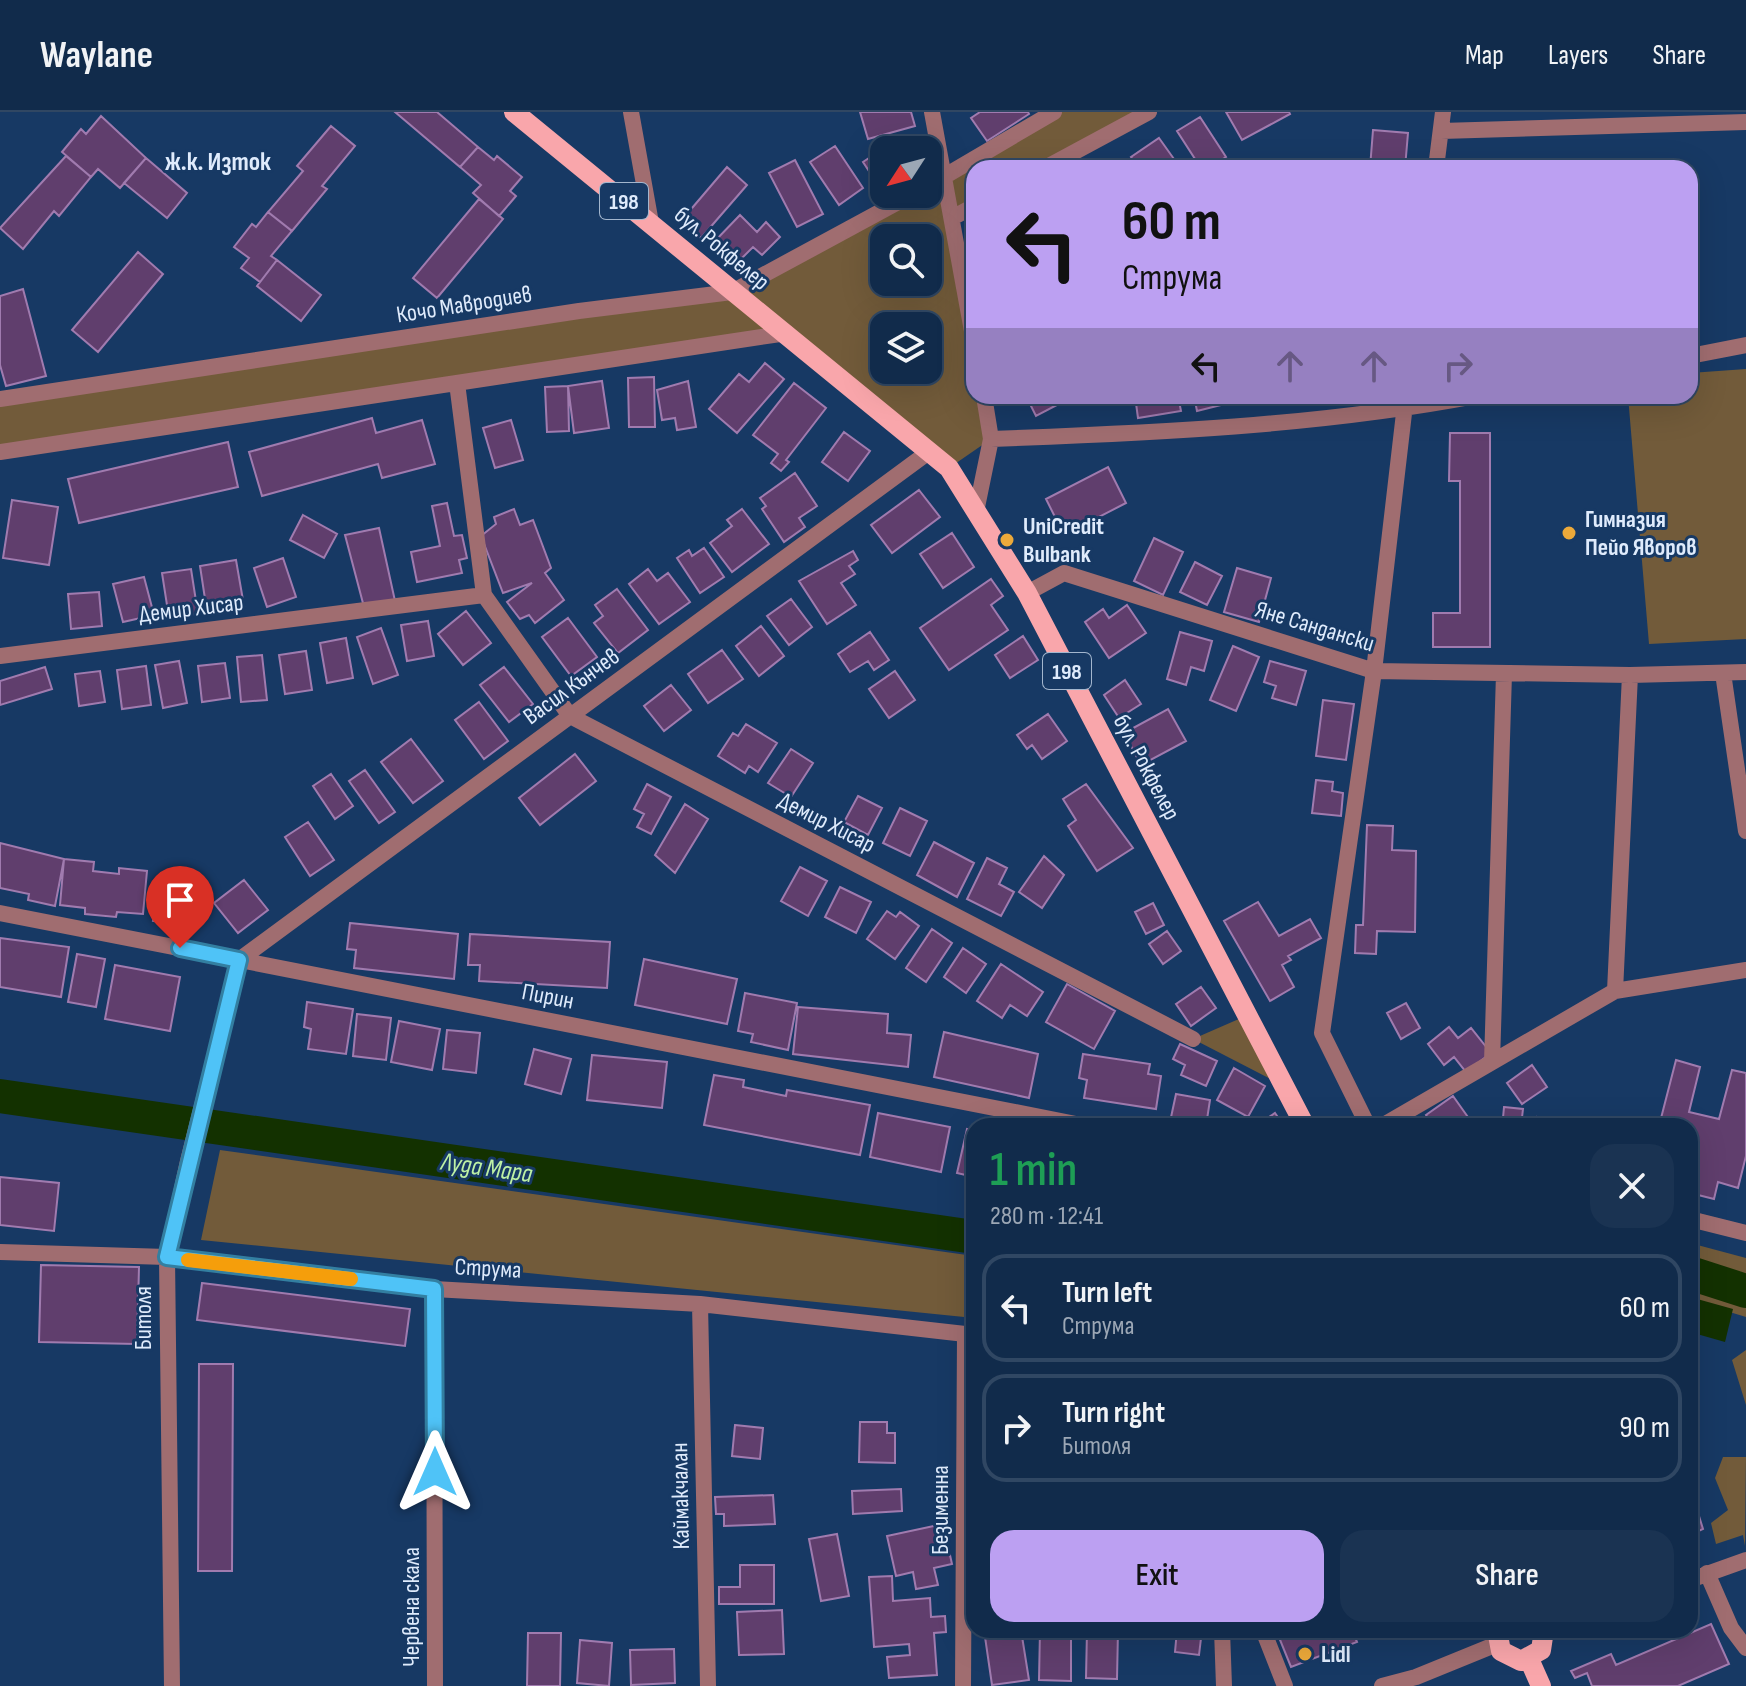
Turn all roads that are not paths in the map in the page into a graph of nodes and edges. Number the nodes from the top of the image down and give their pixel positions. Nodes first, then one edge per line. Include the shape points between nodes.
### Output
1 (514, 112) edge
2 (631, 112) edge
3 (932, 112) edge
4 (1054, 112) edge
5 (1149, 112) edge
6 (1443, 112) edge
7 (1746, 122) edge
8 (1441, 131) junction
9 (973, 160) edge
10 (1060, 160) edge
11 (1437, 160) edge
12 (966, 164) edge
13 (944, 177) junction
14 (887, 208) edge
15 (966, 210) edge
16 (952, 218) junction
17 (651, 223) junction
18 (732, 292) junction
19 (966, 297) edge
20 (787, 333) junction
21 (1746, 345) edge
22 (1698, 354) edge
23 (457, 383) junction
24 (0, 399) edge
25 (985, 404) edge
26 (1395, 404) edge
27 (1405, 404) edge
28 (991, 439) junction
29 (930, 451) junction
30 (0, 452) edge
31 (976, 512) junction
32 (1027, 593) junction
33 (484, 595) junction
34 (0, 656) edge
35 (1374, 671) junction
36 (1746, 672) edge
37 (1723, 673) junction
38 (1504, 674) junction
39 (1630, 675) junction
40 (570, 716) junction
41 (1746, 831) edge
42 (0, 913) edge
43 (239, 960) junction
44 (1746, 970) edge
45 (1615, 991) junction
46 (1193, 1039) dead end
47 (1492, 1062) junction
48 (1045, 1118) edge
49 (1301, 1118) edge
50 (1364, 1118) edge
51 (1396, 1118) edge
52 (1698, 1221) edge
53 (1746, 1233) edge
54 (0, 1252) edge
55 (167, 1257) junction
56 (434, 1289) junction
57 (700, 1304) junction
58 (966, 1335) edge
59 (966, 1536) edge
60 (1746, 1560) edge
61 (1707, 1573) junction
62 (1698, 1577) edge
63 (1222, 1638) edge
64 (1266, 1638) edge
65 (1495, 1638) edge
66 (1498, 1638) edge
67 (1543, 1638) edge
68 (1746, 1648) edge
69 (1529, 1659) junction
70 (1414, 1681) edge
71 (172, 1686) edge
72 (435, 1686) edge
73 (708, 1686) edge
74 (963, 1686) edge
75 (1224, 1686) edge
76 (1285, 1686) edge
77 (1382, 1686) edge
78 (1541, 1686) edge

1 - 17 main road, бул. Рокфелер / 198
2 - 17 street
3 - 13 street
4 - 9 street
5 - 10 street
6 - 8 street
7 - 8 street
8 - 11 street
12 - 13 street
13 - 16 street
14 - 18 street, Кочо Мавродиев
15 - 16 street
16 - 19 street
17 - 18 main road, бул. Рокфелер / 198
18 - 20 main road, бул. Рокфелер / 198
18 - 24 street, Кочо Мавродиев
20 - 23 street
20 - 29 main road, бул. Рокфелер / 198
21 - 22 street
23 - 30 street
23 - 33 street, Демир Хисар
25 - 28 street
26 - 28 street via 1107,434
27 - 35 street
28 - 31 street
29 - 31 main road, бул. Рокфелер / 198 via 949,468
29 - 40 street, Васил Кънчев
31 - 32 main road, бул. Рокфелер / 198
32 - 35 street, Яне Сандански via 1064,573
32 - 49 main road, бул. Рокфелер / 198
33 - 34 street, Демир Хисар
33 - 40 street, Демир Хисар
35 - 38 street, Яне Сандански
35 - 50 street via 1322,1033
36 - 37 street, Яне Сандански
37 - 39 street, Яне Сандански
37 - 41 street
38 - 39 street, Яне Сандански
38 - 47 street
39 - 45 street
40 - 43 street, Васил Кънчев
40 - 46 street, Демир Хисар
42 - 43 street, Пирин
43 - 48 street, Пирин
43 - 55 street, Битоля
44 - 45 street
45 - 47 street
47 - 51 street
52 - 53 street
54 - 55 street, Струма
55 - 56 street, Струма
55 - 71 street, Битоля
56 - 57 street, Струма
56 - 72 street, Червена скала
57 - 58 street, Струма
57 - 73 street, Каймакчалан
59 - 74 street, Безименна
60 - 61 street
61 - 62 street
61 - 68 street via 1731,1628
63 - 75 street
64 - 76 street
65 - 70 street
66 - 69 main road via 1514,1660
67 - 69 main road via 1541,1650
69 - 78 main road
70 - 77 street

